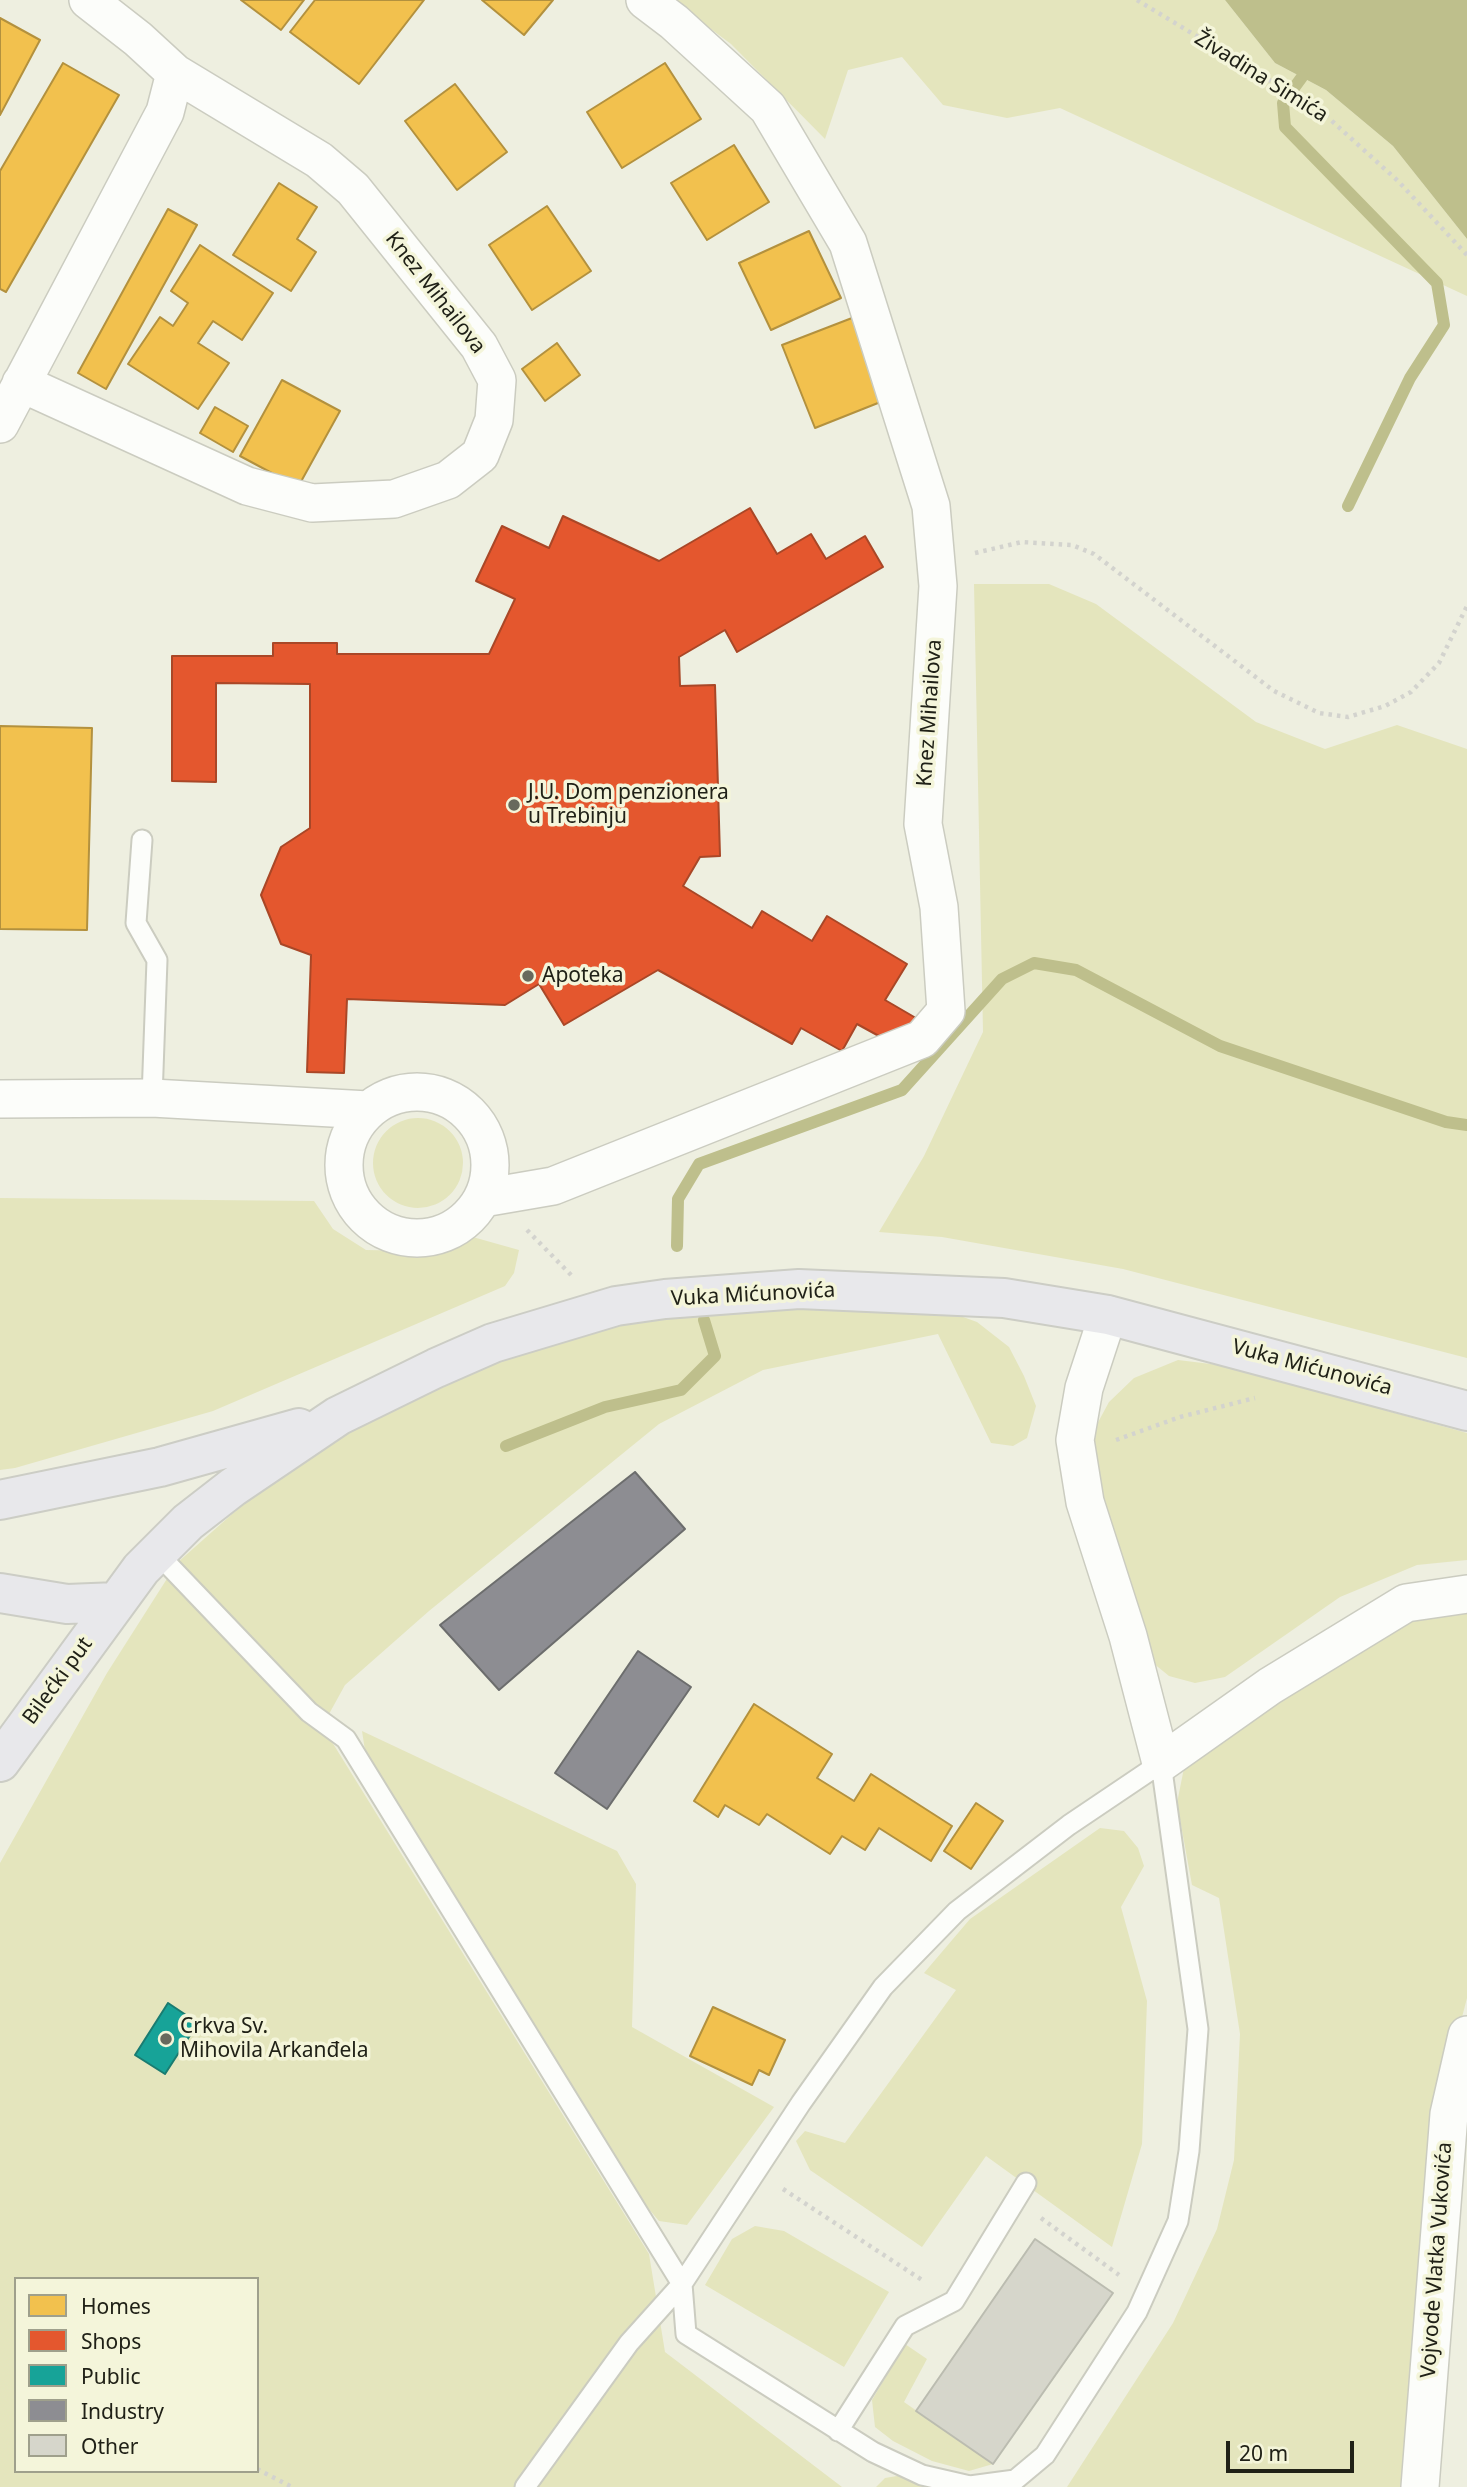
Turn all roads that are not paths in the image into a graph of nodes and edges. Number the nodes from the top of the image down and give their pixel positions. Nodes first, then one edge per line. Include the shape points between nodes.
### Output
1 (88, 0) edge
2 (645, 0) edge
3 (175, 73) junction
4 (21, 383) junction
5 (0, 424) edge
6 (142, 840) dead end
7 (152, 1098) junction
8 (0, 1099) edge
9 (368, 1110) junction
10 (494, 1196) junction
11 (1108, 1315) junction
12 (1467, 1411) edge
13 (338, 1416) junction
14 (0, 1500) edge
15 (157, 1553) junction
16 (0, 1593) edge
17 (1467, 1594) edge
18 (117, 1602) junction
19 (0, 1762) edge
20 (1161, 1763) junction
21 (1467, 2035) edge
22 (1021, 2192) road end
23 (681, 2284) junction
24 (838, 2431) junction
25 (525, 2487) edge
26 (1420, 2487) edge

1 - 3 street, Knez Mihailova
2 - 10 street, Knez Mihailova via 768,108 848,243 931,506 937,572 923,824 939,907 946,1011 922,1039 553,1186
3 - 4 street via 165,112
3 - 4 street, Knez Mihailova via 319,160 353,189 480,346 497,380 494,421 480,456 448,480 394,499 312,503 247,486
4 - 5 street
6 - 7 lane via 136,923 157,960
7 - 8 street
7 - 9 street
9 - 10 street via 390,1096 414,1091 439,1095 461,1107 479,1125 489,1149
9 - 10 street via 353,1128 343,1172 349,1195 362,1215 380,1229 402,1237 425,1238 447,1232
11 - 12 main road, Vuka Mićunovića
11 - 13 main road, Vuka Mićunovića via 1004,1298 799,1289 665,1299 616,1306 493,1343
11 - 20 street via 1084,1388 1075,1440 1085,1502 1128,1636
13 - 14 main road via 160,1467
13 - 15 main road, Vuka Mićunovića via 233,1487
15 - 18 main road, Vuka Mićunovića
15 - 23 lane via 309,1712 346,1739
16 - 18 main road via 67,1604
17 - 20 street via 1406,1603 1270,1686
18 - 19 main road, Bilećki put
20 - 23 lane via 1069,1825 957,1911 883,1987
20 - 24 lane via 1198,2029 1189,2151 1178,2221 1138,2312 1045,2455 1015,2480 970,2486 922,2475
21 - 26 street, Vojvode Vlatka Vukovića via 1448,2114
22 - 24 lane via 954,2301 905,2326
23 - 24 lane via 686,2334
23 - 25 lane via 629,2343

